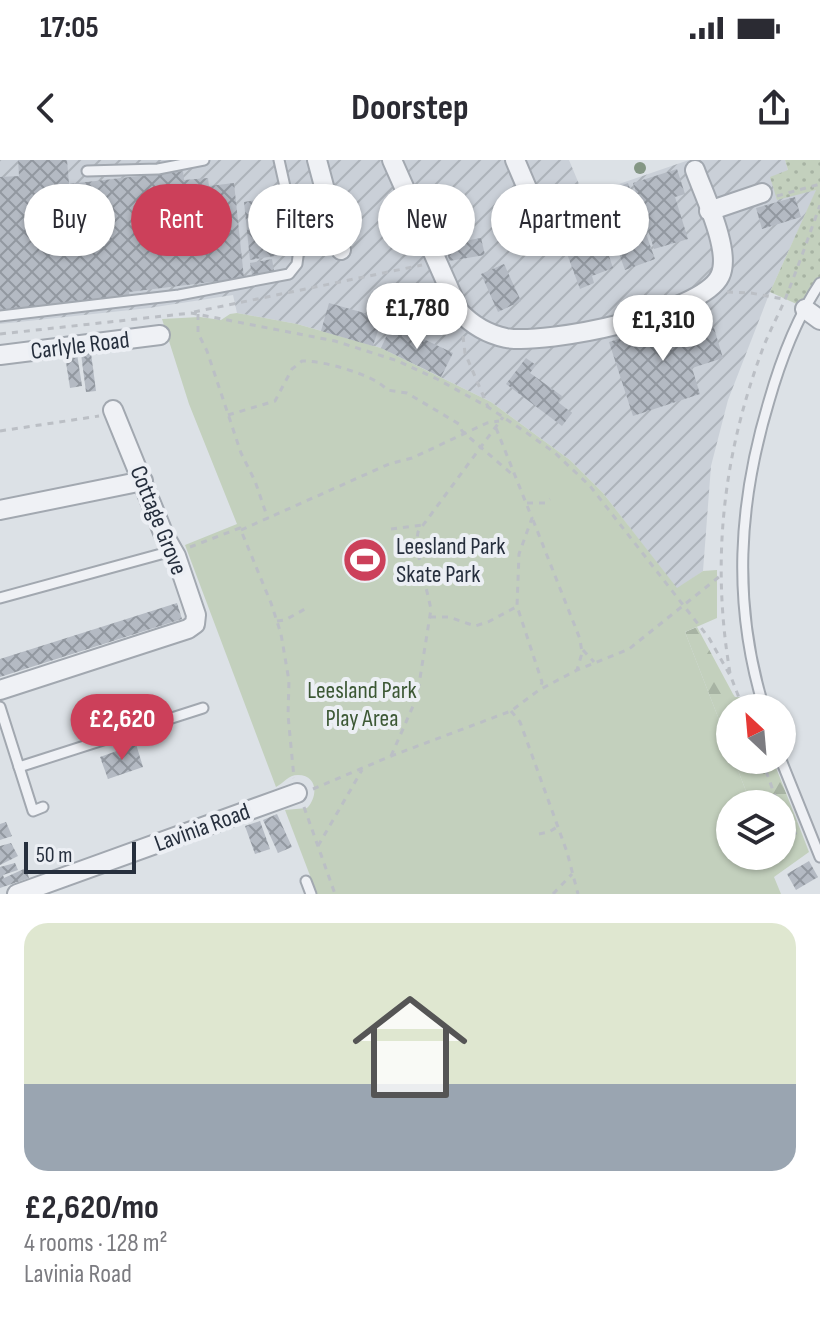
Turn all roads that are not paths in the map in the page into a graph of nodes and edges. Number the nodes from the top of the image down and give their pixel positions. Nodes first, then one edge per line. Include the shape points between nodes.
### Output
1 (204, 160) edge
2 (279, 160) edge
3 (317, 160) edge
4 (392, 160) edge
5 (515, 160) edge
6 (695, 170) dead end
7 (87, 171) dead end
8 (323, 184) edge
9 (525, 184) edge
10 (762, 193) road end
11 (709, 211) junction
12 (820, 283) edge
13 (805, 309) junction
14 (0, 316) edge
15 (820, 320) edge
16 (160, 335) dead end
17 (0, 355) edge
18 (114, 412) road end
19 (143, 481) junction
20 (0, 510) edge
21 (173, 552) junction
22 (0, 598) edge
23 (0, 690) edge
24 (761, 694) edge
25 (0, 707) edge
26 (203, 708) dead end
27 (19, 767) junction
28 (787, 774) edge
29 (301, 802) road end
30 (43, 807) dead end
31 (820, 857) edge
32 (306, 881) dead end
33 (17, 894) edge
34 (311, 894) edge

1 - 7 lane via 158,169
2 - 14 lane via 299,249 289,274 179,295
3 - 8 street
4 - 11 street via 459,311 483,331 507,338 580,334 679,305 708,290 724,262
5 - 9 street
6 - 11 street
10 - 11 street
12 - 13 lane
13 - 15 street
13 - 24 lane via 763,420 743,520 744,623
16 - 17 street, Carlyle Road
18 - 19 street, Cottage Grove
19 - 20 street
19 - 21 street, Cottage Grove
21 - 22 lane
21 - 23 street, Cottage Grove via 195,624
25 - 27 lane
26 - 27 lane
27 - 30 lane via 33,811
28 - 31 lane
29 - 33 street, Lavinia Road
32 - 34 lane

